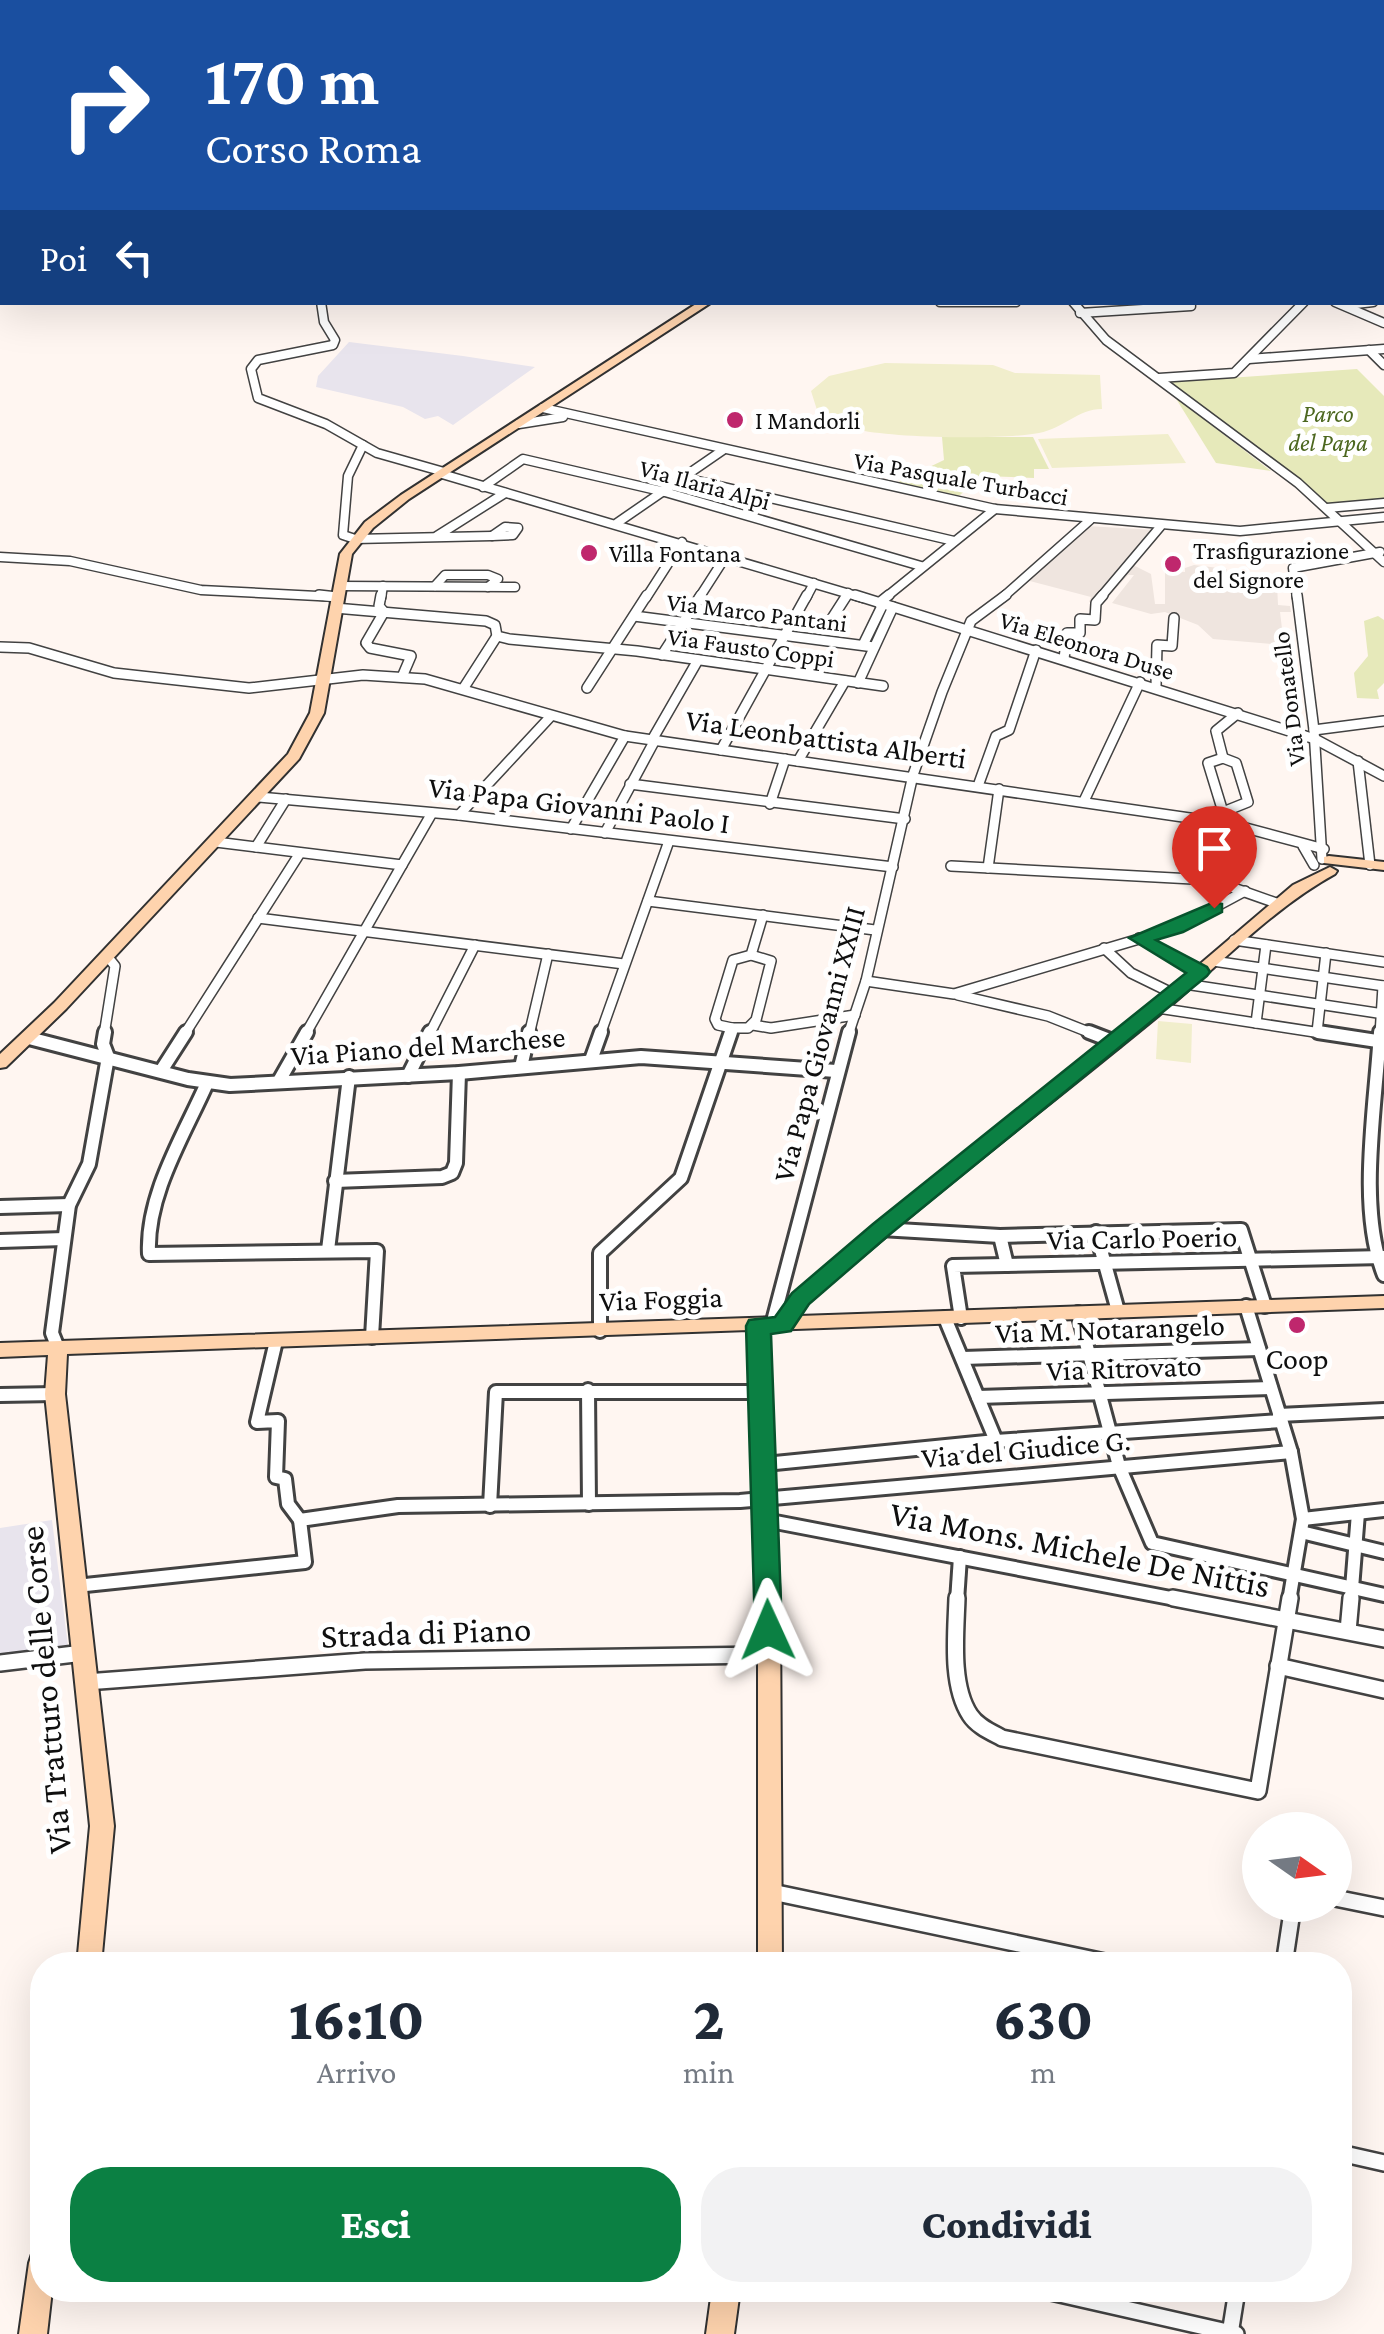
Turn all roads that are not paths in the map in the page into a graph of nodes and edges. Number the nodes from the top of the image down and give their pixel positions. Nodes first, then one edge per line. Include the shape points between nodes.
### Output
1 (321, 305) edge
2 (702, 305) edge
3 (1075, 305) edge
4 (1301, 305) edge
5 (1341, 305) edge
6 (1147, 306) edge
7 (1192, 306) dead end
8 (1080, 313) junction
9 (1384, 323) edge
10 (1384, 349) edge
11 (1369, 350) junction
12 (1248, 359) junction
13 (1384, 366) edge
14 (1159, 378) junction
15 (567, 392) junction
16 (543, 408) junction
17 (577, 417) junction
18 (519, 424) junction
19 (362, 446) junction
20 (723, 450) junction
21 (443, 473) junction
22 (685, 478) junction
23 (484, 487) junction
24 (666, 492) junction
25 (505, 493) junction
26 (1384, 503) edge
27 (1328, 508) junction
28 (995, 509) junction
29 (1384, 517) edge
30 (1090, 520) junction
31 (1343, 522) junction
32 (617, 523) junction
33 (1160, 527) junction
34 (492, 536) dead end
35 (433, 538) junction
36 (355, 539) junction
37 (954, 541) junction
38 (682, 542) junction
39 (1379, 552) edge
40 (726, 556) junction
41 (0, 557) edge
42 (1384, 562) edge
43 (922, 566) junction
44 (814, 583) junction
45 (383, 586) junction
46 (515, 587) dead end
47 (848, 593) junction
48 (337, 597) junction
49 (885, 605) junction
50 (384, 612) junction
51 (634, 616) junction
52 (1174, 618) dead end
53 (683, 622) junction
54 (828, 623) dead end
55 (969, 630) junction
56 (783, 635) junction
57 (497, 636) junction
58 (869, 646) junction
59 (0, 647) edge
60 (613, 648) junction
61 (1036, 650) junction
62 (662, 655) junction
63 (1064, 658) junction
64 (698, 660) junction
65 (764, 669) junction
66 (326, 672) junction
67 (402, 677) junction
68 (845, 681) junction
69 (1140, 682) junction
70 (858, 683) junction
71 (882, 686) dead end
72 (1156, 686) junction
73 (587, 688) dead end
74 (463, 689) junction
75 (1238, 713) junction
76 (550, 716) junction
77 (1384, 721) edge
78 (1314, 734) junction
79 (625, 736) junction
80 (654, 740) junction
81 (721, 750) junction
82 (1223, 758) junction
83 (785, 759) junction
84 (798, 761) junction
85 (1358, 761) junction
86 (913, 776) junction
87 (1384, 776) edge
88 (630, 784) junction
89 (978, 786) junction
90 (999, 788) junction
91 (259, 796) junction
92 (286, 799) junction
93 (1084, 802) junction
94 (770, 804) junction
95 (432, 813) junction
96 (1222, 813) junction
97 (460, 815) junction
98 (906, 820) junction
99 (1208, 821) junction
100 (1231, 824) junction
101 (571, 830) junction
102 (605, 833) junction
103 (669, 841) junction
104 (216, 842) junction
105 (256, 847) junction
106 (300, 853) junction
107 (1321, 864) junction
108 (1377, 865) edge
109 (402, 866) junction
110 (951, 866) dead end
111 (893, 867) junction
112 (988, 868) junction
113 (1245, 891) junction
114 (648, 901) junction
115 (1279, 904) junction
116 (763, 915) junction
117 (258, 918) junction
118 (874, 930) junction
119 (364, 932) junction
120 (1139, 938) junction
121 (1234, 940) junction
122 (475, 945) junction
123 (1266, 945) junction
124 (1104, 948) junction
125 (1326, 953) junction
126 (548, 954) junction
127 (751, 955) junction
128 (107, 956) junction
129 (1384, 962) edge
130 (624, 964) junction
131 (1206, 966) junction
132 (1264, 968) junction
133 (1323, 978) junction
134 (866, 981) junction
135 (1384, 986) edge
136 (1179, 989) junction
137 (954, 994) junction
138 (1260, 996) junction
139 (1321, 1004) junction
140 (1158, 1008) junction
141 (1383, 1014) edge
142 (855, 1015) junction
143 (1256, 1022) junction
144 (753, 1026) junction
145 (732, 1028) junction
146 (1317, 1032) junction
147 (29, 1038) junction
148 (1115, 1042) junction
149 (1382, 1042) edge
150 (108, 1057) junction
151 (591, 1060) junction
152 (722, 1060) junction
153 (0, 1063) edge
154 (521, 1067) junction
155 (836, 1071) junction
156 (1382, 1071) edge
157 (161, 1072) junction
158 (459, 1073) junction
159 (408, 1076) junction
160 (349, 1077) junction
161 (279, 1081) junction
162 (207, 1083) junction
163 (1380, 1099) edge
164 (1379, 1130) edge
165 (335, 1181) junction
166 (1377, 1194) edge
167 (69, 1205) junction
168 (0, 1207) edge
169 (1380, 1222) edge
170 (881, 1229) junction
171 (1096, 1232) junction
172 (1000, 1236) junction
173 (64, 1239) junction
174 (0, 1242) edge
175 (328, 1250) junction
176 (1381, 1257) edge
177 (1250, 1261) junction
178 (1104, 1264) junction
179 (1007, 1265) junction
180 (1384, 1275) edge
181 (1384, 1302) edge
182 (1255, 1306) junction
183 (1118, 1311) junction
184 (1078, 1313) junction
185 (953, 1318) junction
186 (771, 1325) junction
187 (600, 1331) junction
188 (372, 1337) junction
189 (276, 1341) junction
190 (58, 1348) junction
191 (1259, 1349) junction
192 (0, 1350) edge
193 (1089, 1355) junction
194 (963, 1358) junction
195 (1271, 1388) junction
196 (588, 1390) junction
197 (760, 1392) junction
198 (55, 1394) junction
199 (1100, 1394) junction
200 (0, 1395) edge
201 (978, 1397) junction
202 (1384, 1410) edge
203 (1280, 1418) junction
204 (1110, 1432) junction
205 (996, 1441) junction
206 (1291, 1452) junction
207 (765, 1464) junction
208 (1119, 1466) junction
209 (766, 1497) junction
210 (589, 1504) junction
211 (490, 1506) junction
212 (1384, 1510) edge
213 (1358, 1513) junction
214 (300, 1520) junction
215 (765, 1520) junction
216 (1302, 1526) junction
217 (1356, 1546) junction
218 (1384, 1552) edge
219 (960, 1557) junction
220 (1294, 1576) junction
221 (76, 1586) junction
222 (1352, 1589) junction
223 (1384, 1595) edge
224 (1286, 1618) junction
225 (1348, 1631) junction
226 (1384, 1639) edge
227 (83, 1653) junction
228 (768, 1655) junction
229 (0, 1663) edge
230 (1278, 1666) junction
231 (86, 1682) junction
232 (1384, 1690) edge
233 (772, 1892) junction
234 (1352, 1901) edge
235 (1384, 1908) edge
236 (1290, 1922) edge
237 (90, 1952) edge
238 (770, 1952) edge
239 (1057, 1952) edge
240 (1286, 1952) edge
241 (1352, 2155) edge
242 (1384, 2163) edge
243 (37, 2302) edge
244 (724, 2302) edge
245 (1094, 2302) edge
246 (1236, 2302) edge
247 (33, 2334) edge
248 (720, 2334) edge
249 (1232, 2334) edge

1 - 19 street, Via Eleonora Duse via 335,340 258,360 252,369 258,398
2 - 15 main road
3 - 8 street
4 - 12 street
5 - 9 street
6 - 7 street
6 - 8 street
8 - 14 street
10 - 11 street
11 - 12 street
11 - 13 street
12 - 14 street via 1234,373
14 - 27 street
15 - 16 main road
15 - 17 street via 568,410
16 - 17 street, Via Pasquale Turbacci
16 - 18 main road
17 - 18 street, Via Pasquale Turbacci
17 - 20 street, Via Pasquale Turbacci
18 - 21 main road
19 - 21 street, Via Eleonora Duse
19 - 36 street via 345,494 344,535
20 - 22 street
20 - 28 street, Via Pasquale Turbacci
21 - 23 street, Via Eleonora Duse
21 - 36 main road
22 - 24 street
22 - 37 street
23 - 24 street, Via Ilaria Alpi via 523,459
23 - 25 street, Via Eleonora Duse
24 - 32 street
24 - 43 street, Via Ilaria Alpi
25 - 32 street, Via Eleonora Duse
25 - 35 street
26 - 27 street
27 - 31 street
28 - 30 street, Via Pasquale Turbacci
28 - 37 street
29 - 31 street, Via Pasquale Turbacci
30 - 33 street, Via Pasquale Turbacci
30 - 55 street via 971,621
31 - 33 street, Via Pasquale Turbacci via 1240,532
31 - 39 street
32 - 38 street, Via Eleonora Duse
33 - 63 street via 1096,604 1095,620 1080,619 1080,633 1067,633
34 - 35 street
35 - 36 street
36 - 48 main road
37 - 43 street
38 - 40 street, Via Eleonora Duse
38 - 51 street
39 - 42 street
39 - 78 street, Via Donatello via 1293,568
40 - 44 street, Via Eleonora Duse
40 - 53 street
41 - 48 street via 70,562 201,590
43 - 49 street
44 - 47 street, Via Eleonora Duse
44 - 56 street
45 - 46 street
45 - 48 street
45 - 50 street
47 - 49 street, Via Eleonora Duse
47 - 54 street
48 - 50 street, Via Fausto Coppi
48 - 66 main road
49 - 55 street, Via Eleonora Duse
49 - 58 street
50 - 57 street, Via Fausto Coppi via 486,621
50 - 67 street via 366,646 411,656
51 - 53 street, Via Marco Pantani
51 - 60 street
52 - 72 street via 1172,646 1157,645
53 - 56 street, Via Marco Pantani
53 - 62 street
55 - 61 street, Via Eleonora Duse
55 - 86 street, Via Papa Giovanni XXIII
56 - 58 street, Via Marco Pantani
56 - 65 street
57 - 60 street, Via Fausto Coppi
57 - 74 street
58 - 70 street
59 - 66 street, Via Leonbattista Alberti via 29,648 114,673 249,688
60 - 62 street, Via Fausto Coppi
60 - 73 street
61 - 63 street, Via Eleonora Duse
61 - 89 street via 1009,730 996,736
62 - 64 street, Via Fausto Coppi
63 - 69 street, Via Eleonora Duse
64 - 65 street, Via Fausto Coppi
64 - 80 street
65 - 68 street, Via Fausto Coppi
65 - 81 street
66 - 67 street, Via Leonbattista Alberti
66 - 91 main road via 307,736
67 - 74 street, Via Leonbattista Alberti
68 - 70 street, Via Fausto Coppi
68 - 84 street
69 - 72 street, Via Eleonora Duse
69 - 93 street
70 - 71 street, Via Fausto Coppi
72 - 75 street, Via Eleonora Duse
74 - 76 street, Via Leonbattista Alberti
75 - 78 street, Via Eleonora Duse
75 - 82 street via 1216,730
76 - 79 street, Via Leonbattista Alberti
76 - 97 street
77 - 78 street
78 - 85 street, Via Eleonora Duse
78 - 107 street, Via Donatello
79 - 80 street, Via Leonbattista Alberti
79 - 101 street
80 - 81 street, Via Leonbattista Alberti
80 - 88 street
81 - 83 street, Via Leonbattista Alberti
82 - 96 street via 1208,764
82 - 96 street via 1236,762 1248,802
83 - 84 street, Via Leonbattista Alberti
83 - 94 street
84 - 86 street, Via Leonbattista Alberti
85 - 87 street, Via Eleonora Duse
85 - 108 street
86 - 89 street, Via Leonbattista Alberti
86 - 98 street, Via Papa Giovanni XXIII
88 - 94 street
88 - 102 street
89 - 90 street, Via Leonbattista Alberti
90 - 93 street, Via Leonbattista Alberti
90 - 112 street
91 - 92 street, Via Papa Giovanni Paolo I
91 - 104 main road
92 - 95 street, Via Papa Giovanni Paolo I
92 - 105 street
93 - 99 street, Via Leonbattista Alberti
94 - 98 street
95 - 97 street, Via Papa Giovanni Paolo I
95 - 109 street
96 - 99 street
96 - 100 street
97 - 101 street, Via Papa Giovanni Paolo I
98 - 111 street, Via Papa Giovanni XXIII
99 - 100 street, Via Leonbattista Alberti
100 - 107 street, Via Leonbattista Alberti via 1303,846
101 - 102 street, Via Papa Giovanni Paolo I
102 - 103 street, Via Papa Giovanni Paolo I
103 - 111 street, Via Papa Giovanni Paolo I
103 - 114 street
104 - 105 street
104 - 128 main road
105 - 106 street
106 - 109 street
106 - 117 street
107 - 108 main road
107 - 115 main road
109 - 119 street
110 - 112 street
111 - 118 street, Via Papa Giovanni XXIII
112 - 113 street via 1180,877
113 - 115 street
113 - 120 street via 1176,928
114 - 116 street
114 - 130 street
115 - 121 main road
116 - 118 street
116 - 127 street
117 - 119 street
117 - 157 street
118 - 134 street, Via Papa Giovanni XXIII
119 - 122 street
119 - 161 street
120 - 124 street
120 - 131 street
121 - 123 street
121 - 131 main road
122 - 126 street
122 - 159 street
123 - 125 street
123 - 132 street
124 - 136 street via 1131,974
124 - 137 street
125 - 129 street
125 - 133 street
126 - 130 street
126 - 154 street
127 - 144 street via 772,964
127 - 145 street via 733,960 715,1018
128 - 147 main road
128 - 150 street via 115,966
130 - 151 street
131 - 132 street
131 - 136 main road
132 - 133 street
132 - 138 street
133 - 135 street
133 - 139 street
134 - 137 street
134 - 142 street, Via Papa Giovanni XXIII
135 - 141 street
136 - 138 street
136 - 140 main road
137 - 148 street via 1048,1016
138 - 139 street
138 - 143 street
139 - 141 street
139 - 146 street
140 - 143 street
140 - 148 main road
141 - 149 street
142 - 144 street
142 - 155 street, Via Papa Giovanni XXIII
143 - 146 street
144 - 145 street
145 - 152 street
146 - 149 street
147 - 150 street, Via Piano del Marchese
147 - 153 main road
148 - 170 main road
149 - 156 street
150 - 157 street, Via Piano del Marchese
150 - 167 street via 89,1164
151 - 152 street, Via Piano del Marchese
151 - 154 street, Via Piano del Marchese
152 - 155 street, Via Piano del Marchese
152 - 187 street via 681,1178 600,1253
154 - 158 street, Via Piano del Marchese
155 - 186 street, Via Papa Giovanni XXIII
156 - 163 street
157 - 162 street, Via Piano del Marchese
158 - 159 street, Via Piano del Marchese
158 - 165 street via 452,1172
159 - 160 street, Via Piano del Marchese
160 - 161 street, Via Piano del Marchese
160 - 165 street
161 - 162 street, Via Piano del Marchese
162 - 175 street via 160,1194 148,1254
163 - 164 street
164 - 166 street
165 - 175 street
166 - 169 street
167 - 168 street
167 - 173 street
169 - 176 street
170 - 172 street
170 - 186 main road
171 - 172 street
171 - 177 street via 1241,1230
171 - 178 street
172 - 179 street
173 - 174 street
173 - 190 street via 52,1333
175 - 188 street via 377,1251
176 - 177 street, Via Carlo Poerio
176 - 180 street
177 - 178 street, Via Carlo Poerio
177 - 182 street
178 - 179 street, Via Carlo Poerio
178 - 183 street
179 - 185 street, Via Carlo Poerio via 953,1266
181 - 182 main road, Via Foggia
182 - 183 main road, Via Foggia
182 - 191 street
183 - 184 main road, Via Foggia
184 - 185 main road, Via Foggia
184 - 193 street
185 - 186 main road, Via Foggia
185 - 194 street
186 - 187 main road, Via Foggia
186 - 197 main road
187 - 188 main road, Via Foggia
188 - 189 main road, Via Foggia
189 - 190 main road, Via Foggia
189 - 214 street via 257,1422 278,1421 276,1476 285,1479 288,1504
190 - 192 main road, Via Foggia
190 - 198 main road, Via Tratturo delle Corse
191 - 193 street, Via M. Notarangelo
191 - 195 street
193 - 194 street, Via M. Notarangelo
193 - 199 street
194 - 201 street
195 - 199 street, Via Ritrovato
195 - 203 street
196 - 197 street
196 - 210 street
196 - 211 street via 496,1392
197 - 207 main road
198 - 200 street
198 - 221 main road, Via Tratturo delle Corse
199 - 201 street, Via Ritrovato
199 - 204 street
201 - 205 street
202 - 203 street
203 - 204 street
203 - 206 street
204 - 205 street
204 - 208 street
205 - 207 street
206 - 208 street, Via del Giudice G.
206 - 216 street
207 - 209 main road
208 - 209 street, Via del Giudice G.
208 - 220 street via 1152,1543
209 - 210 street
209 - 215 main road
210 - 211 street
211 - 214 street via 398,1506
212 - 213 street
213 - 216 street
213 - 217 street
214 - 221 street via 305,1562
215 - 219 street, Via Mons. Michele De Nittis
215 - 228 main road
216 - 217 street
216 - 220 street
217 - 218 street
217 - 222 street
219 - 224 street, Via Mons. Michele De Nittis
219 - 230 street via 955,1614 964,1700 970,1715 1002,1738 1258,1791
220 - 222 street
220 - 224 street
221 - 227 main road, Via Tratturo delle Corse
222 - 223 street
222 - 225 street
224 - 225 street, Via Mons. Michele De Nittis
224 - 230 street
225 - 226 street, Via Mons. Michele De Nittis
227 - 229 street
227 - 231 main road, Via Tratturo delle Corse
228 - 231 street, Strada di Piano via 366,1661
228 - 233 main road
230 - 232 street
231 - 237 main road, Via Tratturo delle Corse via 102,1826
233 - 238 main road
233 - 239 street
234 - 235 street
236 - 240 street
241 - 242 street
243 - 247 main road
244 - 248 main road
245 - 249 street
246 - 249 street

